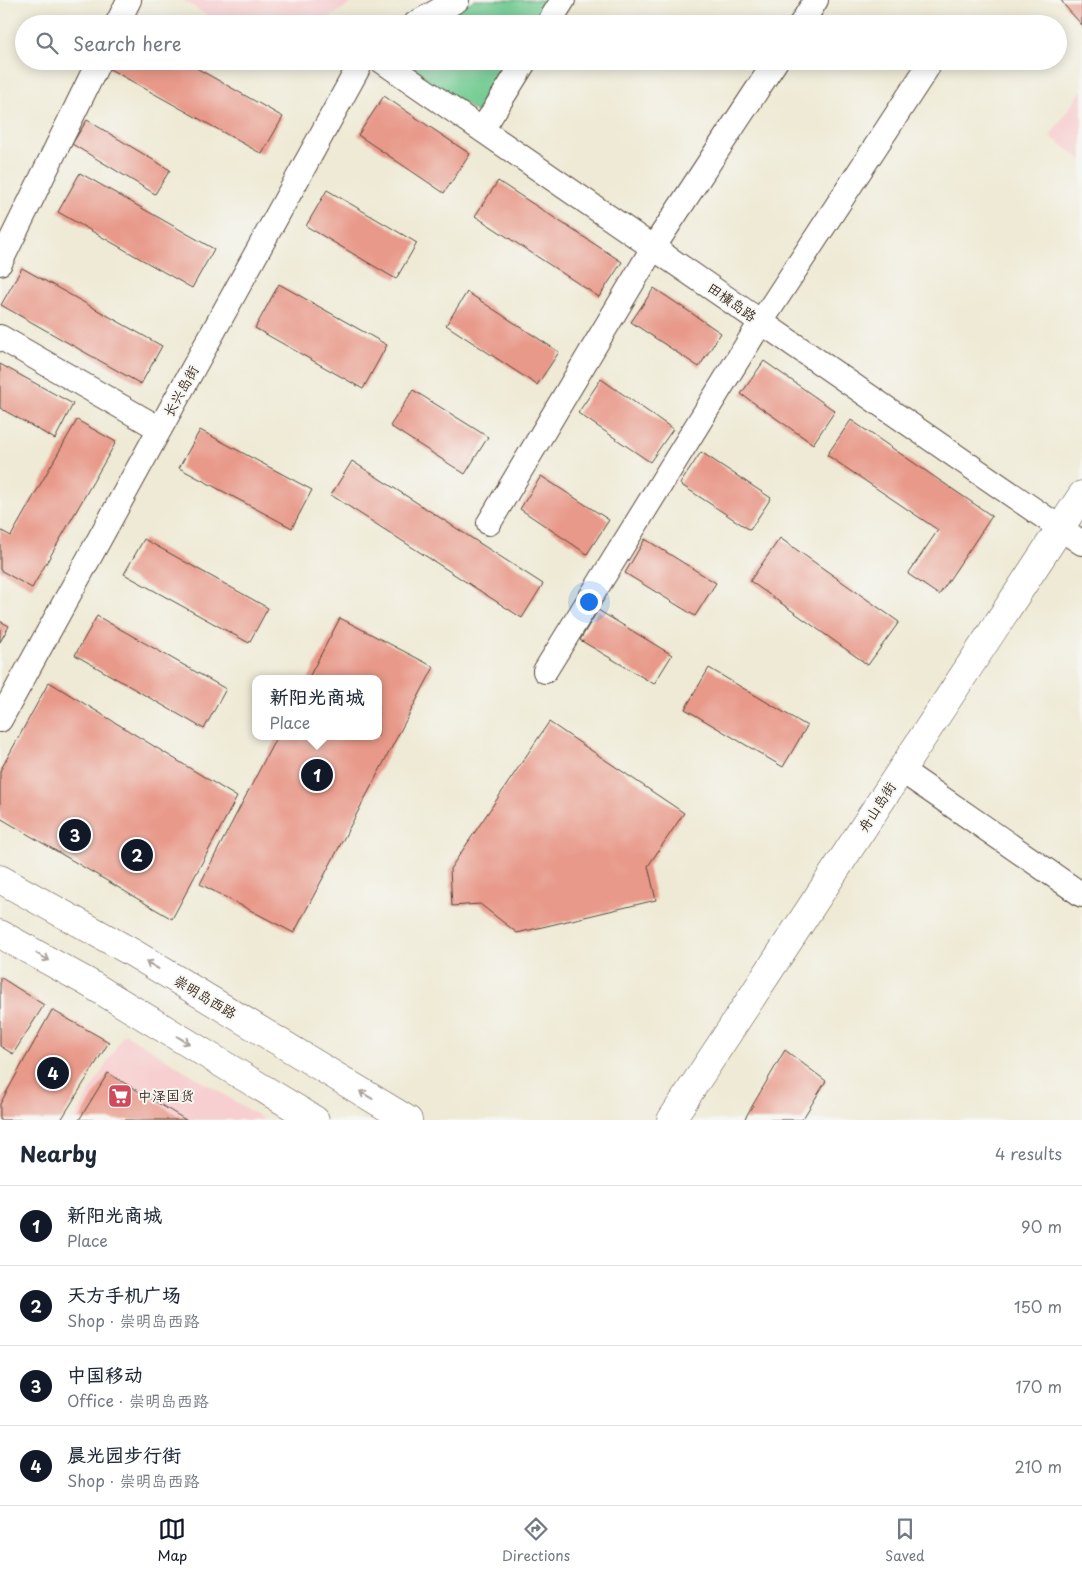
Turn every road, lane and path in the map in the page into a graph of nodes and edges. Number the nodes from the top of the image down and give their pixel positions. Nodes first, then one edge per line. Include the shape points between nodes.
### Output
1 (129, 0) edge
2 (456, 0) edge
3 (563, 0) edge
4 (816, 0) edge
5 (122, 15) edge
6 (430, 15) edge
7 (554, 15) edge
8 (806, 15) edge
9 (95, 70) edge
10 (357, 70) edge
11 (395, 70) edge
12 (519, 70) edge
13 (770, 70) edge
14 (926, 70) edge
15 (482, 130) junction
16 (653, 248) junction
17 (0, 263) edge
18 (761, 322) junction
19 (0, 337) edge
20 (160, 429) junction
21 (1082, 494) edge
22 (489, 523) dead end
23 (1071, 535) edge
24 (545, 671) dead end
25 (0, 720) edge
26 (901, 770) junction
27 (0, 879) edge
28 (1082, 895) edge
29 (0, 934) edge
30 (315, 1120) edge
31 (408, 1120) edge
32 (672, 1120) edge

1 - 5 street
2 - 6 street
3 - 7 street
4 - 8 street
9 - 17 street
10 - 20 street, 长兴岛街
11 - 15 street, 田横岛路
12 - 15 street
13 - 16 street
14 - 18 street
15 - 16 street, 田横岛路
16 - 18 street, 田横岛路
16 - 22 street
18 - 23 street, 田横岛路
18 - 24 street
19 - 20 street
20 - 25 street, 长兴岛街
21 - 23 main road, 舟山岛街
23 - 26 main road, 舟山岛街
26 - 28 street
26 - 32 main road, 舟山岛街
31 -> 27 main road, 崇明岛西路 via 133,953
29 -> 30 main road via 87,982

